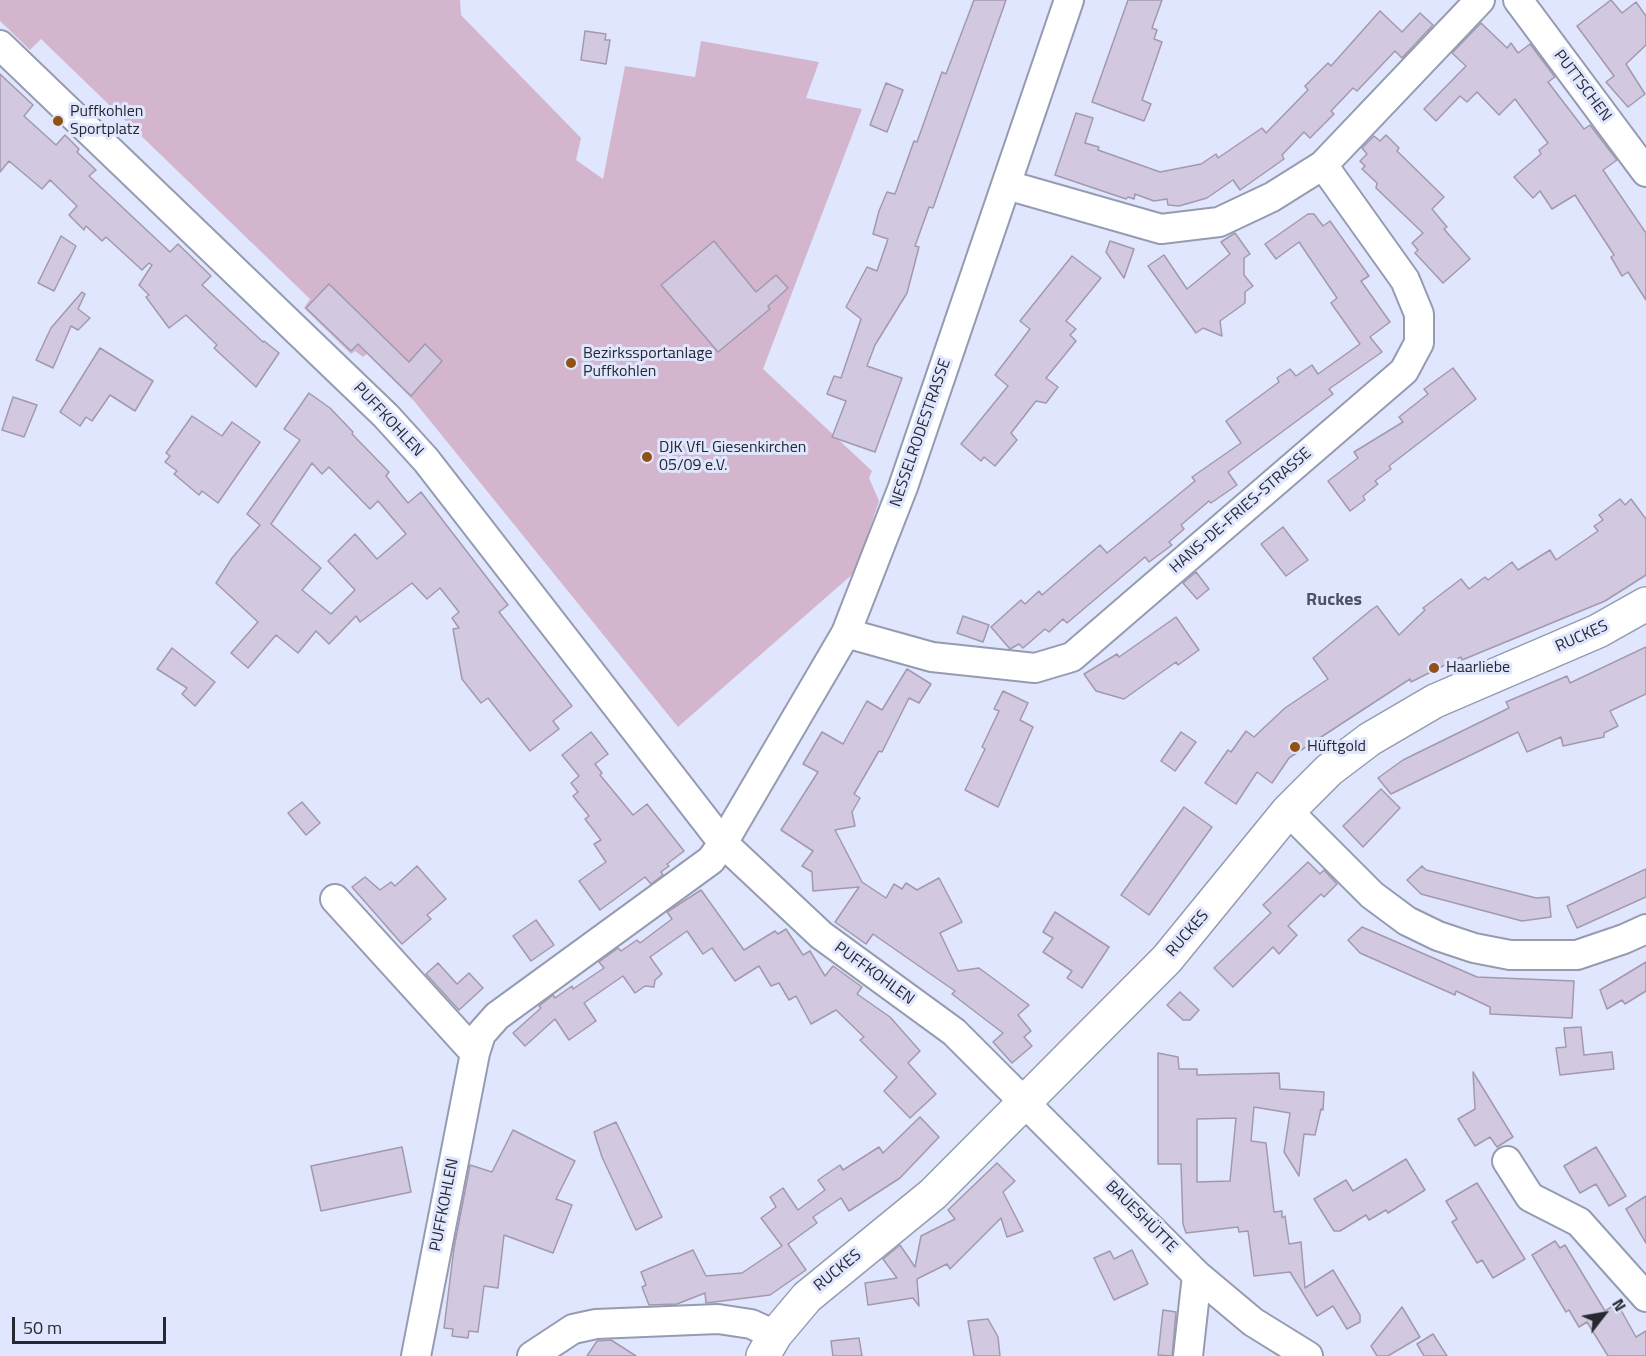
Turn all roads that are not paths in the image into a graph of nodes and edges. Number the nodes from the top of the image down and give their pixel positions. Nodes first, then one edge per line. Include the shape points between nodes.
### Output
1 (1070, 0) edge
2 (1480, 0) edge
3 (1533, 7) edge
4 (0, 45) edge
5 (1323, 165) junction
6 (1646, 172) edge
7 (1007, 185) junction
8 (1646, 604) edge
9 (846, 633) junction
10 (1288, 811) junction
11 (723, 843) junction
12 (335, 899) dead end
13 (1646, 929) edge
14 (475, 1053) junction
15 (1025, 1103) junction
16 (1507, 1161) dead end
17 (1197, 1275) junction
18 (1646, 1297) edge
19 (769, 1345) edge
20 (416, 1356) edge
21 (532, 1356) edge
22 (1188, 1356) edge
23 (1308, 1356) edge

1 - 7 street, NESSELRODESTRASSE
2 - 5 street
3 - 6 street, PUTTSCHEN
4 - 11 street, PUFFKOHLEN via 386,416 433,469
5 - 7 street via 1219,222 1161,229
5 - 9 street, HANS-DE-FRIES-STRASSE via 1405,280 1419,314 1419,343 1404,371 1072,657 1035,668 932,657
7 - 9 street, NESSELRODESTRASSE via 903,488
8 - 10 main road, RUCKES via 1598,631 1402,719 1329,770
9 - 11 street, NESSELRODESTRASSE
10 - 13 street via 1372,895 1407,921 1474,948 1510,955 1577,955
10 - 15 main road, RUCKES via 1167,959
11 - 14 street, PUFFKOHLEN via 711,860 497,1016 482,1034
11 - 15 street, PUFFKOHLEN via 821,935 954,1032
12 - 14 street
14 - 20 street, PUFFKOHLEN
15 - 17 street, BAUESHÜTTE
15 - 19 main road, RUCKES via 933,1194 807,1297
16 - 18 street via 1530,1197 1579,1222
17 - 22 street
17 - 23 street, BAUESHÜTTE via 1252,1322
19 - 21 street, RUCKES via 751,1324 718,1319 596,1324 573,1329

